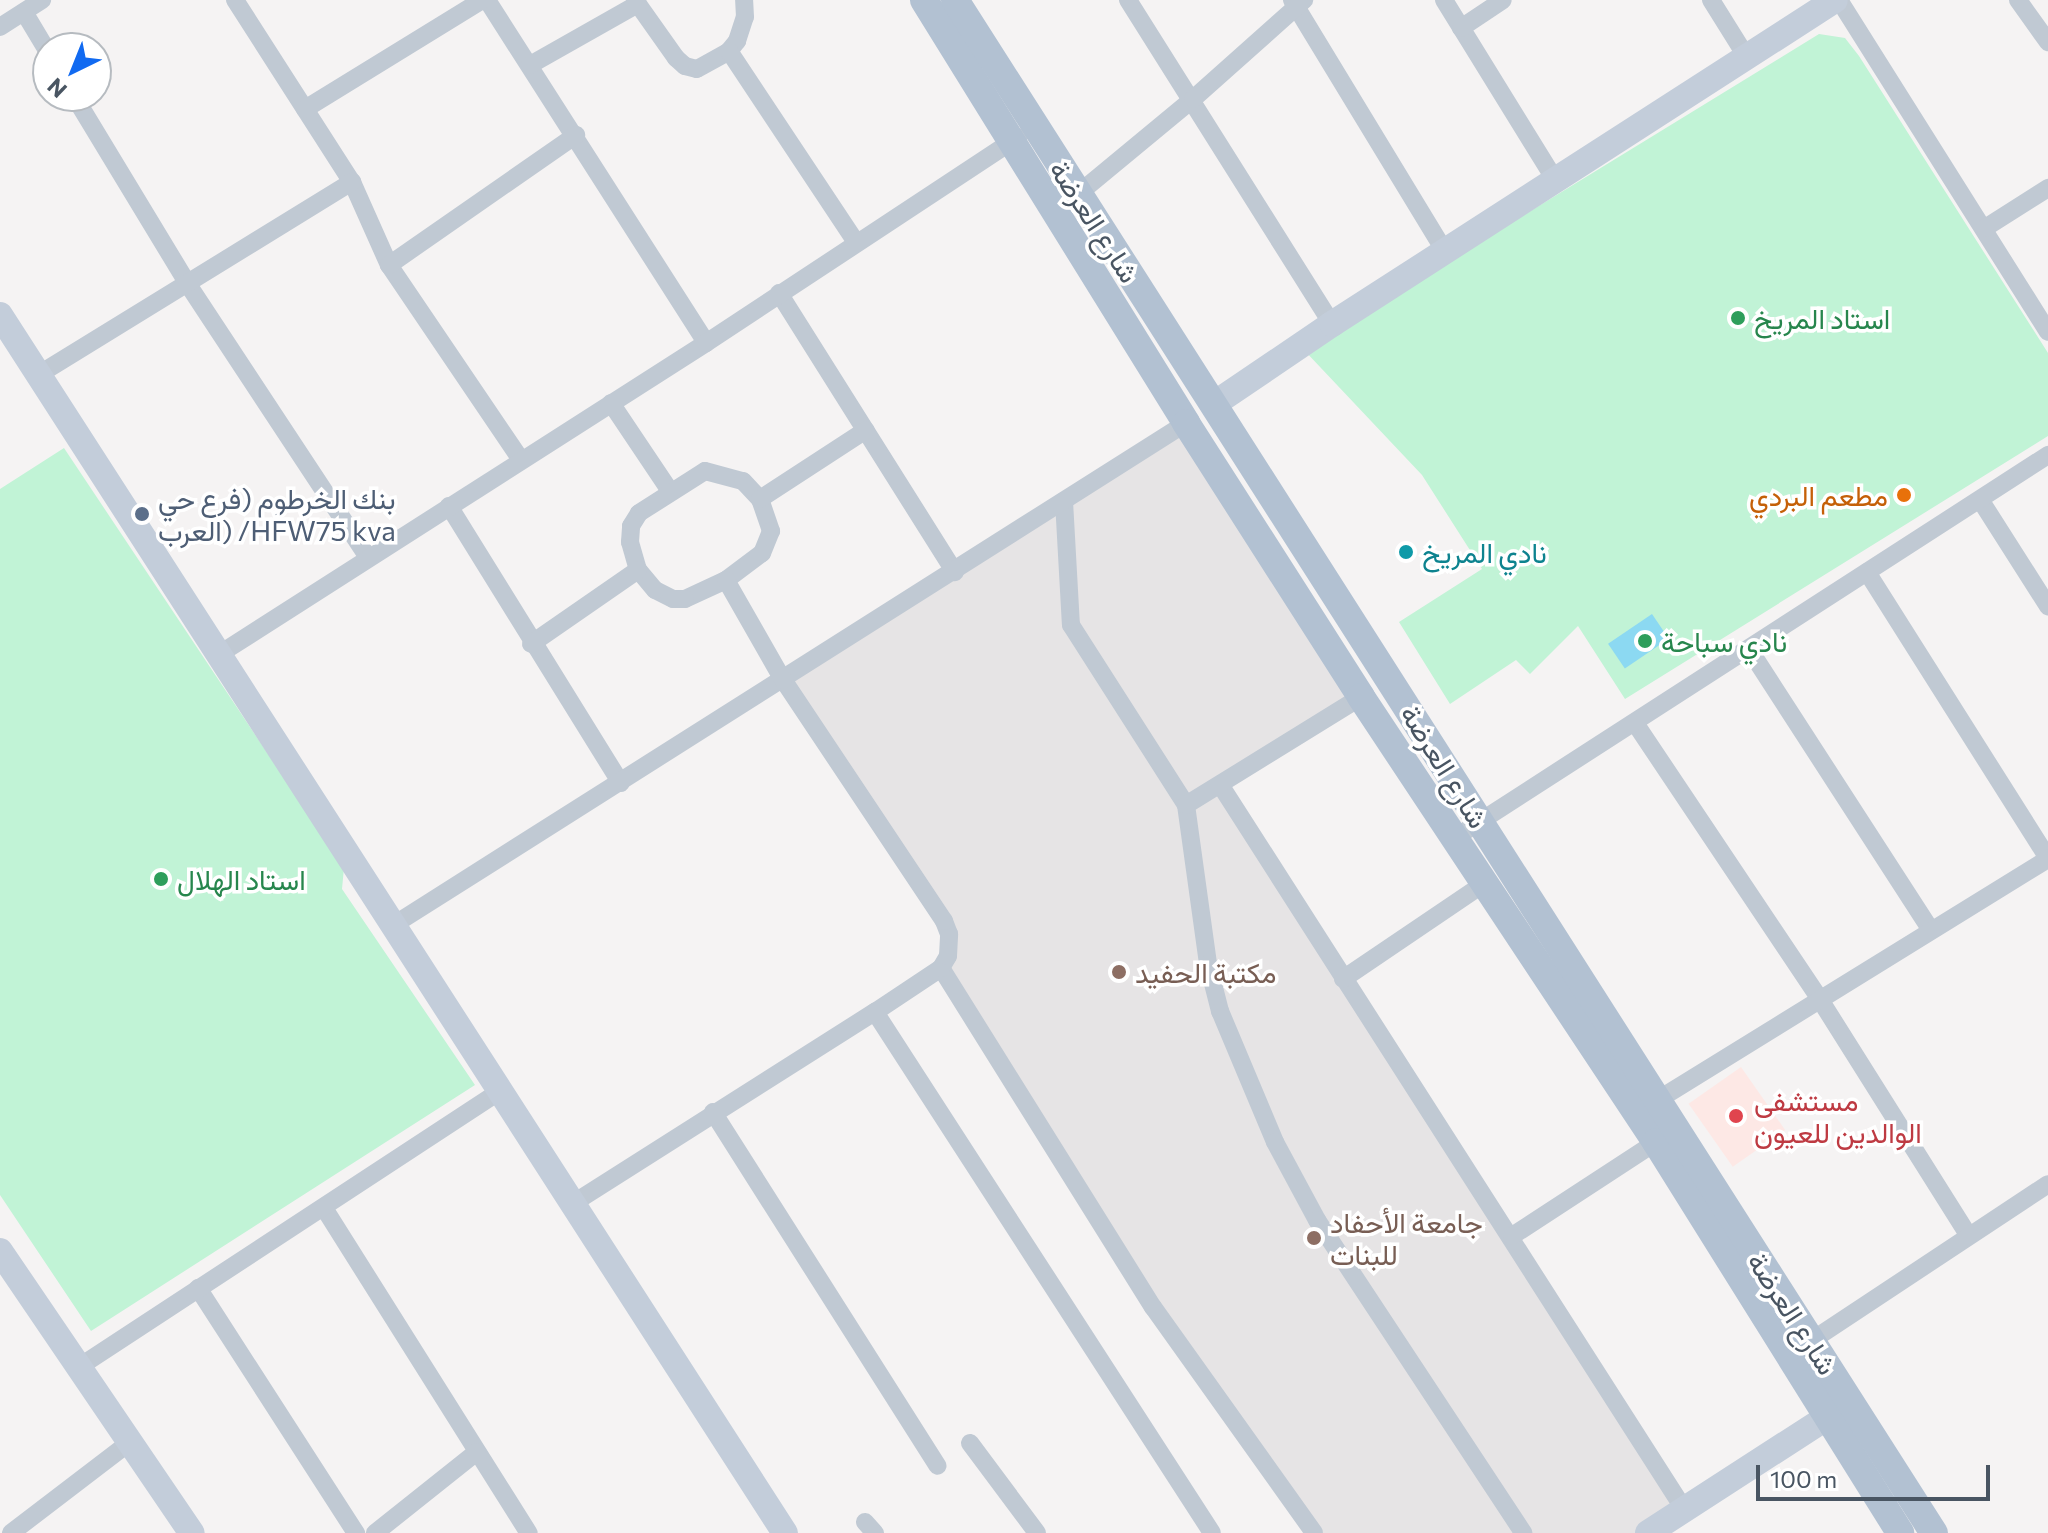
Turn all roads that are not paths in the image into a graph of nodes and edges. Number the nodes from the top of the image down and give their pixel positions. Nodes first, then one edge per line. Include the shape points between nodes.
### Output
1 (42, 0) edge
2 (235, 0) edge
3 (485, 0) edge
4 (744, 0) edge
5 (924, 0) edge
6 (955, 0) edge
7 (1128, 0) edge
8 (1444, 0) edge
9 (1503, 0) edge
10 (1711, 0) edge
11 (1837, 0) edge
12 (2018, 0) edge
13 (637, 2) edge
14 (1297, 2) edge
15 (24, 12) junction
16 (0, 27) edge
17 (1461, 28) junction
18 (36, 32) edge
19 (2048, 42) edge
20 (729, 51) junction
21 (1746, 56) junction
22 (530, 65) junction
23 (1193, 99) junction
24 (305, 109) junction
25 (84, 112) edge
26 (1024, 133) junction
27 (576, 135) junction
28 (1556, 181) junction
29 (352, 182) junction
30 (2048, 188) edge
31 (1078, 194) junction
32 (1985, 228) junction
33 (855, 241) junction
34 (1445, 252) junction
35 (389, 265) junction
36 (189, 286) junction
37 (779, 293) junction
38 (0, 315) edge
39 (1332, 324) junction
40 (2048, 332) edge
41 (706, 343) junction
42 (38, 375) junction
43 (611, 403) junction
44 (1214, 404) junction
45 (1186, 423) junction
46 (866, 430) junction
47 (2048, 455) edge
48 (521, 460) junction
49 (670, 491) junction
50 (760, 499) junction
51 (1064, 501) junction
52 (1981, 501) junction
53 (449, 506) junction
54 (368, 557) junction
55 (638, 570) junction
56 (955, 572) junction
57 (1867, 572) junction
58 (726, 580) junction
59 (2048, 606) edge
60 (531, 644) junction
61 (1749, 649) junction
62 (218, 655) junction
63 (783, 680) junction
64 (1361, 697) junction
65 (1635, 723) junction
66 (621, 783) junction
67 (1221, 786) junction
68 (1186, 805) junction
69 (1480, 822) junction
70 (1456, 837) junction
71 (2048, 858) edge
72 (1485, 883) junction
73 (392, 926) junction
74 (1930, 929) junction
75 (941, 968) junction
76 (1343, 979) junction
77 (1819, 998) junction
78 (875, 1012) junction
79 (500, 1091) junction
80 (1656, 1101) junction
81 (713, 1112) junction
82 (1656, 1142) junction
83 (2048, 1184) edge
84 (572, 1204) junction
85 (324, 1208) junction
86 (1968, 1235) junction
87 (1512, 1236) junction
88 (0, 1251) edge
89 (198, 1288) junction
90 (1811, 1341) junction
91 (79, 1367) junction
92 (1850, 1402) junction
93 (1826, 1418) junction
94 (130, 1442) junction
95 (970, 1443) dead end
96 (477, 1452) junction
97 (938, 1466) dead end
98 (1684, 1509) junction
99 (11, 1533) edge
100 (192, 1533) edge
101 (356, 1533) edge
102 (375, 1533) edge
103 (529, 1533) edge
104 (785, 1533) edge
105 (1037, 1533) edge
106 (1212, 1533) edge
107 (1314, 1533) edge
108 (1523, 1533) edge
109 (1648, 1533) edge
110 (1900, 1533) edge
111 (1934, 1533) edge

1 - 15 street
2 - 24 street
3 - 22 street
3 - 24 street
4 - 20 street via 742,29
5 - 26 main road, شارع العرضة
6 - 26 main road, شارع العرضة
7 - 23 street
8 - 17 street
9 - 17 street
10 - 21 street
11 - 21 street
11 - 32 street
12 - 19 street
13 - 20 street via 685,66 703,67
13 - 22 street
14 - 23 street
14 - 34 street
15 - 16 street
15 - 18 street
17 - 28 street
20 - 33 street
21 - 28 street
22 - 27 street
23 - 31 street
23 - 39 street
24 - 29 street
25 - 36 street
26 - 31 main road, شارع العرضة
26 - 33 street
26 - 45 main road, شارع العرضة
27 - 35 street
27 - 41 street
28 - 34 street
29 - 35 street
29 - 36 street
30 - 32 street
31 - 44 main road, شارع العرضة
32 - 40 street
33 - 37 street
34 - 39 street
35 - 48 street
36 - 42 street
36 - 54 street
37 - 41 street
37 - 46 street
38 - 42 street
39 - 44 street
41 - 43 street
42 - 62 street
43 - 48 street
43 - 49 street
44 - 69 main road, شارع العرضة
45 - 51 street
45 - 64 main road, شارع العرضة
46 - 50 street
46 - 56 street
47 - 52 street
48 - 53 street
49 - 50 street via 705,471 743,481
49 - 55 street via 639,513 631,526
50 - 58 street via 771,531 762,553
51 - 56 street
51 - 68 street via 1071,625
52 - 57 street
52 - 59 street
53 - 54 street
53 - 60 street
54 - 62 street
55 - 58 street via 655,590 673,599 685,599
55 - 60 street
56 - 63 street
57 - 61 street
57 - 71 street
58 - 63 street
60 - 66 street
61 - 65 street
61 - 74 street
62 - 73 street
63 - 66 street
63 - 75 street via 944,921 949,945
64 - 67 street
64 - 70 main road, شارع العرضة
65 - 69 street
65 - 77 street
66 - 73 street
67 - 68 street
67 - 76 street
68 - 108 street via 1208,964 1220,1011 1275,1142 1317,1220
69 - 70 street
69 - 80 main road, شارع العرضة
70 - 72 main road, شارع العرضة
71 - 74 street
72 - 76 street
72 - 82 main road, شارع العرضة
73 - 79 street
74 - 77 street
75 - 78 street
75 - 107 street via 1153,1307
76 - 87 street
77 - 80 street
77 - 86 street
78 - 81 street
78 - 106 street
79 - 84 street
79 - 85 street
80 - 90 main road, شارع العرضة
81 - 84 street
81 - 97 street
82 - 87 street
82 - 93 main road, شارع العرضة
83 - 86 street
84 - 104 street
85 - 89 street
85 - 96 street
86 - 90 street
87 - 98 street
88 - 91 street
89 - 91 street
89 - 101 street
90 - 92 main road, شارع العرضة
91 - 94 street
92 - 93 street
92 - 111 main road, شارع العرضة
93 - 98 street
93 - 110 main road, شارع العرضة
94 - 99 street
94 - 100 street
95 - 105 street
96 - 102 street
96 - 103 street
98 - 109 street

